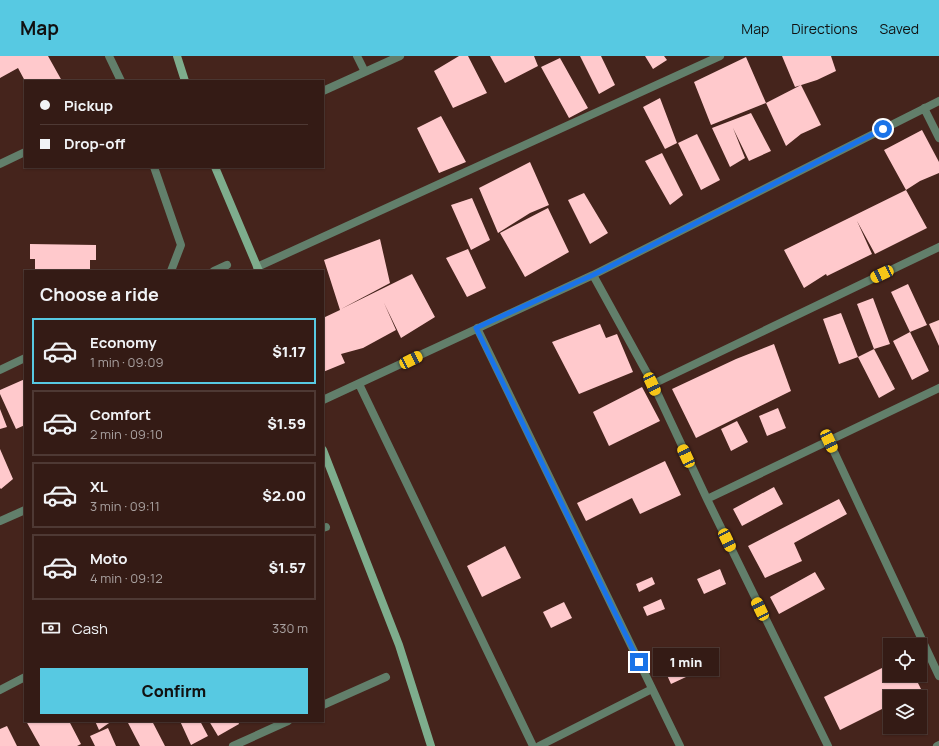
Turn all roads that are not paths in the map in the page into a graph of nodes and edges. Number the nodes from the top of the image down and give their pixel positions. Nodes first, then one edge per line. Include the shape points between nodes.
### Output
1 (109, 56) edge
2 (177, 56) edge
3 (357, 56) edge
4 (400, 56) edge
5 (720, 56) edge
6 (365, 72) junction
7 (121, 80) edge
8 (185, 80) edge
9 (324, 91) edge
10 (939, 101) edge
11 (924, 108) junction
12 (939, 138) edge
13 (24, 152) edge
14 (0, 164) edge
15 (154, 168) edge
16 (215, 168) edge
17 (939, 247) edge
18 (227, 265) dead end
19 (258, 269) edge
20 (171, 270) edge
21 (216, 270) edge
22 (593, 275) junction
23 (476, 328) junction
24 (24, 358) edge
25 (0, 370) edge
26 (359, 384) junction
27 (652, 384) junction
28 (939, 388) edge
29 (324, 400) edge
30 (829, 441) junction
31 (324, 453) edge
32 (707, 499) junction
33 (24, 510) edge
34 (0, 522) edge
35 (939, 676) edge
36 (386, 677) dead end
37 (24, 678) edge
38 (652, 689) junction
39 (0, 690) edge
40 (324, 705) edge
41 (286, 722) edge
42 (233, 746) edge
43 (431, 746) edge
44 (533, 746) edge
45 (539, 746) edge
46 (680, 746) edge
47 (828, 746) edge

1 - 7 street
2 - 8 street
3 - 6 street
4 - 6 street
5 - 19 street
6 - 9 street
10 - 11 street
11 - 12 street
11 - 22 street
13 - 14 street
15 - 20 street via 181,245
16 - 19 street
17 - 27 street
18 - 21 street
22 - 23 street
22 - 27 street
23 - 26 street
23 - 38 street
24 - 25 street
26 - 29 street
26 - 44 street
27 - 32 street
28 - 30 street
30 - 32 street
30 - 35 street
31 - 43 street via 399,645
32 - 47 street
33 - 34 street
36 - 40 street
37 - 39 street
38 - 45 street
38 - 46 street
41 - 42 street

